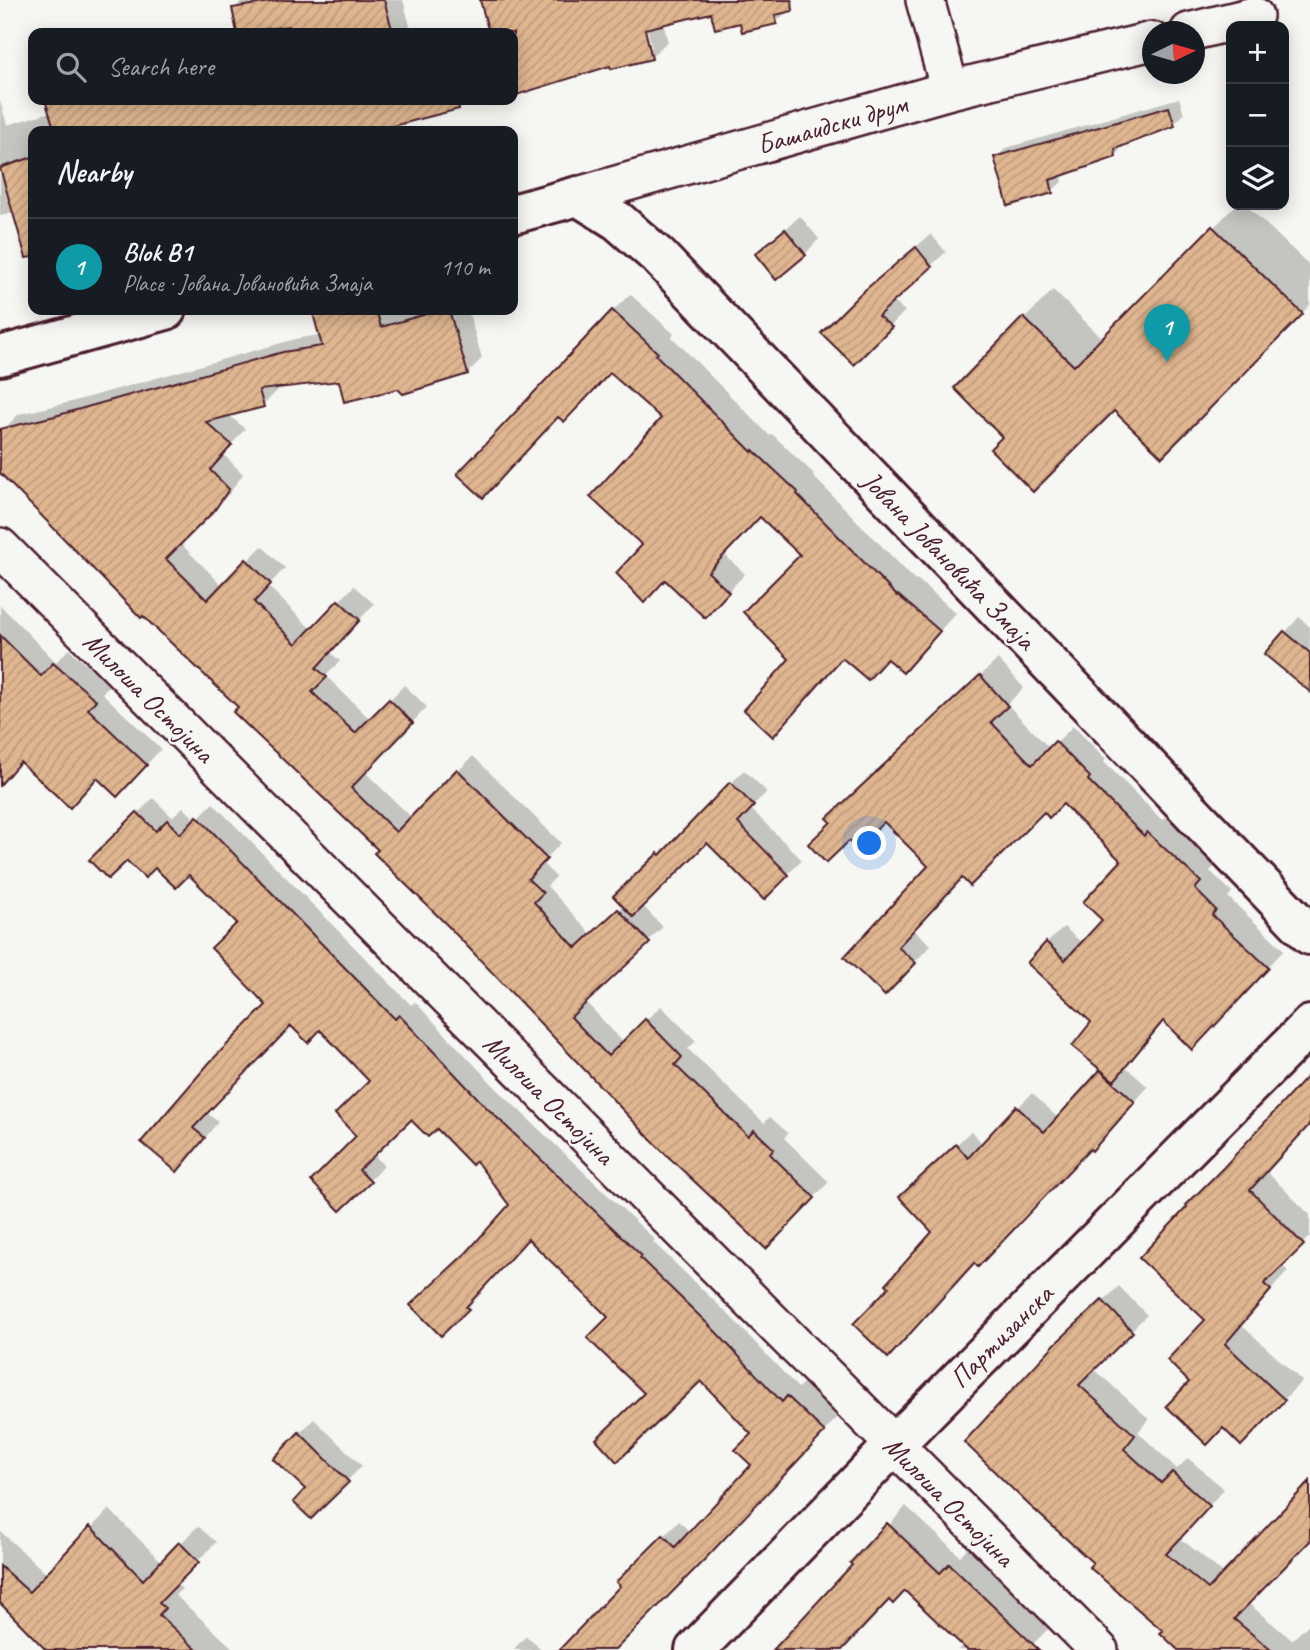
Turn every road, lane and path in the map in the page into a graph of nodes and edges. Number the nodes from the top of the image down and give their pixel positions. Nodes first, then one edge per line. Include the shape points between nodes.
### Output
1 (925, 0) edge
2 (1254, 16) dead end
3 (1205, 28) edge
4 (1142, 43) edge
5 (950, 90) junction
6 (578, 196) junction
7 (518, 213) edge
8 (148, 315) edge
9 (0, 356) edge
10 (0, 547) edge
11 (1310, 935) edge
12 (1310, 1025) edge
13 (893, 1446) junction
14 (695, 1650) edge
15 (1099, 1650) edge

1 - 5 street
2 - 3 street
4 - 5 street, Башаидски друм
5 - 6 street, Башаидски друм
6 - 7 street, Башаидски друм
6 - 11 street, Јована Јовановића Змаја via 618,221 658,257
8 - 9 street
10 - 13 street, Милоша Остојина
12 - 13 street, Партизанска
13 - 14 street, Партизанска
13 - 15 street, Милоша Остојина

